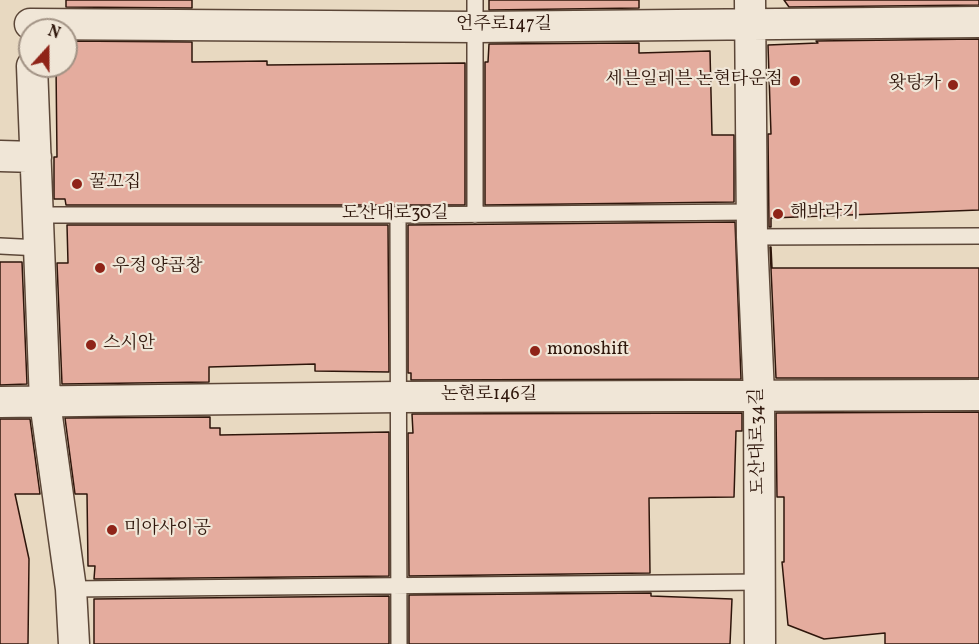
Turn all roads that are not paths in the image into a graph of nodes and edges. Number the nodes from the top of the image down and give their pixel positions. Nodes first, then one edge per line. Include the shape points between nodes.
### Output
1 (750, 12) edge
2 (475, 13) edge
3 (29, 18) edge
4 (979, 22) edge
5 (33, 78) edge
6 (0, 156) edge
7 (36, 157) junction
8 (38, 215) junction
9 (398, 215) junction
10 (475, 215) junction
11 (752, 225) junction
12 (979, 236) edge
13 (0, 246) edge
14 (39, 248) junction
15 (759, 394) junction
16 (979, 395) edge
17 (399, 397) junction
18 (0, 402) edge
19 (45, 402) junction
20 (761, 582) junction
21 (400, 585) junction
22 (71, 589) junction
23 (764, 643) edge
24 (74, 644) edge
25 (399, 644) edge

1 - 2 street, 언주로147길
1 - 4 street, 언주로147길
1 - 11 street, 도산대로34길
2 - 3 street, 언주로147길
2 - 10 lane
5 - 7 street
6 - 7 street
7 - 8 street
8 - 9 lane, 도산대로30길
8 - 14 street
9 - 10 lane, 도산대로30길
9 - 17 lane
10 - 11 lane, 도산대로30길
11 - 12 lane
11 - 15 street, 도산대로34길
13 - 14 lane
14 - 19 street
15 - 16 street, 논현로146길
15 - 17 street, 논현로146길
15 - 20 street, 도산대로34길
17 - 19 street, 논현로146길
17 - 21 lane
18 - 19 street, 논현로146길
19 - 22 street
20 - 21 lane
20 - 23 street, 도산대로34길
21 - 22 lane
21 - 25 lane
22 - 24 street

